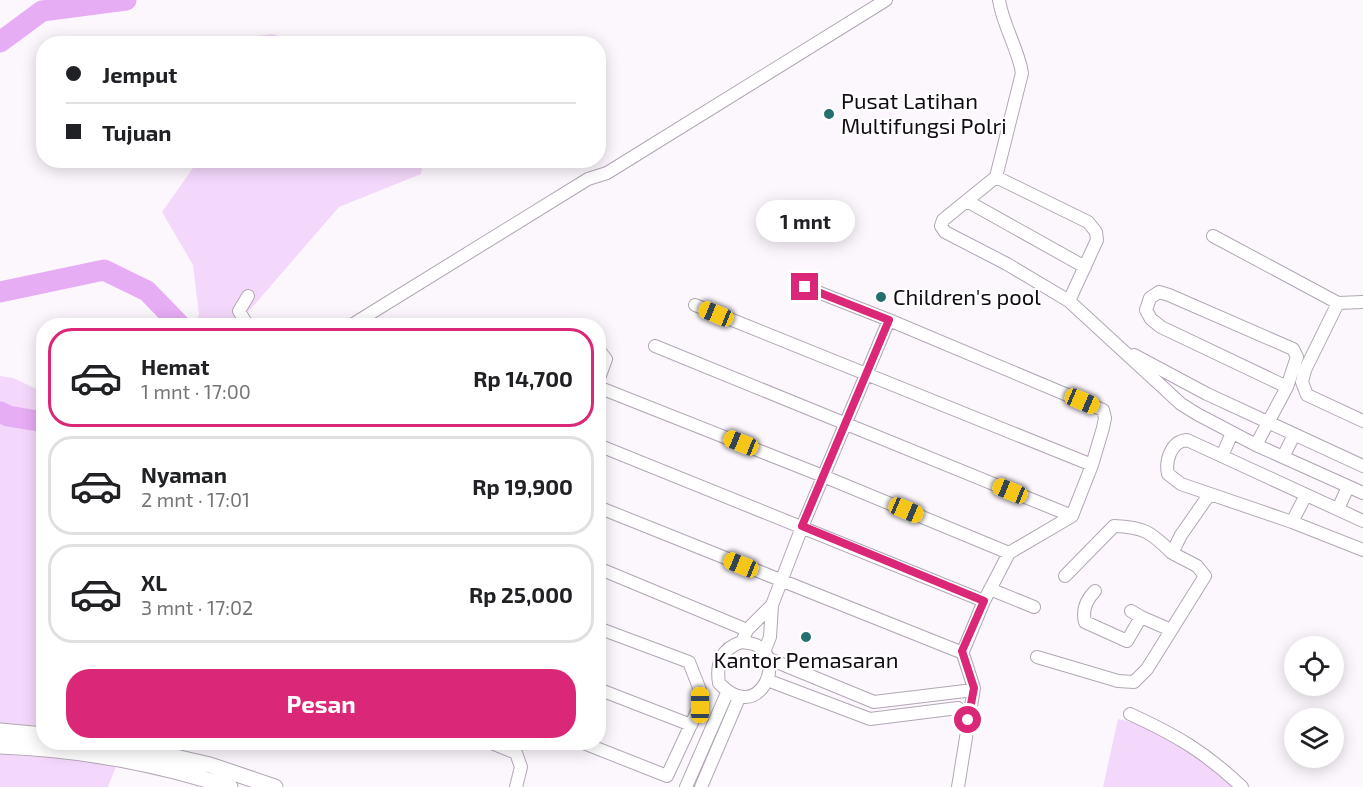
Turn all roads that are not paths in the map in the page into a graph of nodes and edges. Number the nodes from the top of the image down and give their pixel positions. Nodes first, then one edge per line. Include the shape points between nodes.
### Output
1 (886, 0) edge
2 (999, 0) edge
3 (996, 177) junction
4 (967, 201) junction
5 (1213, 236) dead end
6 (1085, 267) junction
7 (805, 287) dead end
8 (248, 296) dead end
9 (1070, 301) junction
10 (1363, 302) edge
11 (1338, 303) junction
12 (695, 306) dead end
13 (243, 318) edge
14 (363, 318) edge
15 (889, 320) junction
16 (655, 346) dead end
17 (1119, 348) junction
18 (866, 374) junction
19 (1287, 387) junction
20 (606, 390) edge
21 (1269, 421) junction
22 (1363, 421) edge
23 (845, 424) junction
24 (1232, 433) junction
25 (1294, 435) junction
26 (1256, 445) junction
27 (606, 449) edge
28 (1222, 456) junction
29 (1283, 457) junction
30 (1092, 465) junction
31 (1363, 466) edge
32 (823, 476) junction
33 (1348, 487) junction
34 (1363, 493) edge
35 (1209, 495) junction
36 (1306, 495) junction
37 (1338, 509) junction
38 (606, 510) edge
39 (1072, 516) junction
40 (1363, 521) edge
41 (1292, 522) junction
42 (802, 526) junction
43 (1363, 550) edge
44 (1009, 553) junction
45 (1172, 553) junction
46 (606, 571) edge
47 (1065, 576) dead end
48 (781, 582) junction
49 (990, 589) junction
50 (1095, 591) dead end
51 (984, 601) junction
52 (772, 605) junction
53 (1034, 607) dead end
54 (747, 630) junction
55 (1171, 630) junction
56 (606, 631) edge
57 (742, 642) junction
58 (962, 651) junction
59 (766, 655) junction
60 (1037, 657) dead end
61 (717, 672) junction
62 (694, 676) junction
63 (767, 680) junction
64 (964, 691) dead end
65 (606, 692) edge
66 (727, 693) junction
67 (739, 698) junction
68 (874, 702) junction
69 (958, 708) dead end
70 (1130, 714) dead end
71 (870, 719) junction
72 (691, 725) junction
73 (0, 731) edge
74 (36, 734) edge
75 (0, 746) edge
76 (36, 750) edge
77 (39, 750) edge
78 (149, 750) edge
79 (509, 750) edge
80 (601, 750) edge
81 (230, 787) edge
82 (275, 787) edge
83 (516, 787) edge
84 (686, 787) edge
85 (701, 787) edge
86 (957, 787) edge
87 (1242, 787) edge

1 - 14 street
2 - 3 street via 1022,74
3 - 4 street
3 - 6 street via 1093,226 1098,237
4 - 6 street
4 - 9 street via 945,218 942,230
5 - 11 street
6 - 9 street
7 - 15 street
8 - 13 street via 239,311
9 - 17 street
10 - 11 street
11 - 22 street via 1302,382 1307,395
12 - 18 street
15 - 18 street
15 - 30 street via 1103,410 1105,418
16 - 23 street
17 - 21 street
17 - 24 street via 1181,404
18 - 23 street
18 - 30 street
19 - 19 street via 1297,357 1293,349 1169,295 1159,292 1150,298 1146,310 1161,327
19 - 21 street
20 - 32 street
21 - 25 street
21 - 26 street
23 - 32 street
23 - 39 street
24 - 26 street
24 - 28 street
25 - 29 street
25 - 31 street
26 - 29 street
27 - 42 street
28 - 35 street via 1183,440 1167,461 1168,474
28 - 36 street
29 - 33 street
30 - 39 street
32 - 42 street
32 - 44 street
33 - 34 street
33 - 37 street
35 - 41 street
35 - 45 street
36 - 37 street
36 - 41 street
37 - 40 street
38 - 48 street
39 - 44 street
41 - 43 street
42 - 48 street
42 - 51 street
44 - 49 street
45 - 47 street via 1155,536 1137,527 1114,526
45 - 55 street via 1205,576
46 - 54 street
48 - 52 street
48 - 58 street
49 - 51 street
49 - 53 street
50 - 55 street via 1083,612 1085,622 1127,641 1136,614
51 - 58 street
52 - 54 street
52 - 59 street
54 - 57 street
55 - 60 street via 1147,669 1134,682 1118,681
56 - 62 street via 688,663
57 - 59 street via 756,645
57 - 61 street via 721,656
58 - 86 street via 974,688
59 - 63 street via 770,668
59 - 68 street
61 - 62 street
61 - 66 street via 718,683
62 - 72 street via 700,690 700,705
63 - 67 street via 749,697
63 - 71 street
64 - 68 street
65 - 72 street
66 - 67 street
66 - 84 street
67 - 85 street
68 - 71 street
69 - 71 street
70 - 87 street via 1186,742 1216,762
72 - 80 street via 667,776
73 - 74 main road
75 - 76 main road
77 - 81 main road via 127,759
78 - 82 main road
79 - 83 street via 516,753 521,766

